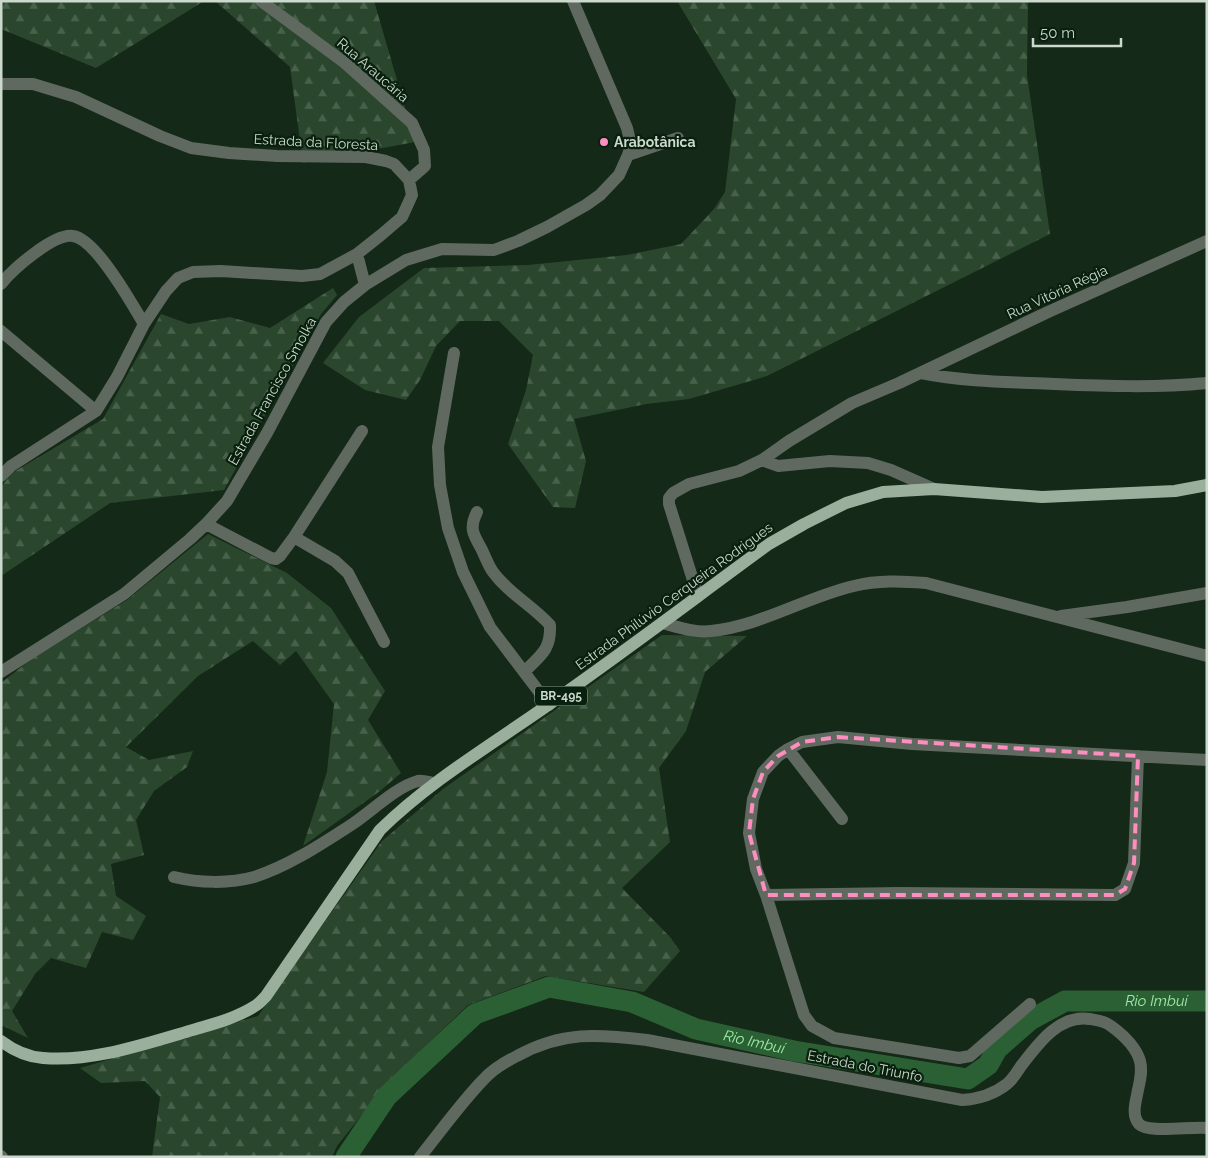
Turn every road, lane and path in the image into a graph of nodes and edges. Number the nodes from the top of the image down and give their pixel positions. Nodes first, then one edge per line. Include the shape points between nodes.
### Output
1 (262, 1) edge
2 (573, 1) edge
3 (1, 84) edge
4 (678, 138) dead end
5 (628, 155) junction
6 (409, 180) junction
7 (1207, 241) edge
8 (357, 254) junction
9 (1, 284) edge
10 (365, 285) junction
11 (144, 324) junction
12 (1, 332) edge
13 (454, 353) dead end
14 (921, 372) junction
15 (1207, 383) edge
16 (96, 411) junction
17 (362, 431) dead end
18 (762, 460) junction
19 (1, 476) edge
20 (1207, 486) edge
21 (934, 489) junction
22 (477, 512) dead end
23 (206, 524) junction
24 (294, 537) junction
25 (1207, 593) edge
26 (698, 596) junction
27 (1054, 617) junction
28 (662, 623) junction
29 (384, 642) dead end
30 (1207, 656) edge
31 (1, 672) edge
32 (524, 672) junction
33 (549, 705) junction
34 (788, 749) junction
35 (1138, 756) junction
36 (1207, 760) edge
37 (433, 783) junction
38 (842, 819) dead end
39 (174, 877) dead end
40 (766, 895) junction
41 (1030, 1004) dead end
42 (1, 1041) edge
43 (1207, 1128) edge
44 (420, 1157) edge

1 - 6 street, Rua Araucária via 345,63 412,124 424,150 425,166
2 - 5 street, Estrada Francisco Smolka via 627,128
3 - 6 street, Estrada da Floresta via 33,84 76,97 191,148 277,156 366,157 394,164
4 - 5 street
5 - 10 street, Estrada Francisco Smolka via 619,175 600,195 547,227 494,250 442,249 406,260
6 - 8 street via 412,195 402,217
7 - 14 street, Rua Vitória Régia
8 - 10 street
8 - 11 street via 320,274 302,276 194,272 178,278 166,290
9 - 11 street via 35,252 66,236 75,236 103,260
10 - 23 street, Estrada Francisco Smolka via 326,322 268,433 227,501
11 - 16 street
12 - 16 street
13 - 32 street via 438,447 440,486 448,528 463,572 490,627
14 - 15 street via 983,381 1173,386
14 - 18 street, Rua Vitória Régia via 852,403
16 - 19 street via 11,466
17 - 24 street
18 - 21 street via 778,466 830,461 868,463
18 - 26 street, Rua Vitória Régia via 739,471 689,484 669,498 668,504
20 - 21 main road, Estrada Philúvio Cerqueira Rodrigues / BR-495 via 1175,491 1042,498
21 - 26 main road, Estrada Philúvio Cerqueira Rodrigues / BR-495 via 883,492 846,503 769,544
22 - 32 street via 472,522 472,533 494,572 550,625 550,639 545,652
23 - 24 street via 276,559
23 - 31 street, Estrada Francisco Smolka via 124,594
24 - 29 street via 335,561 348,573
25 - 27 street
26 - 28 main road, Estrada Philúvio Cerqueira Rodrigues / BR-495
27 - 28 street via 926,583 900,581 853,586 741,625 711,631 695,631
27 - 30 street
28 - 33 main road, Estrada Philúvio Cerqueira Rodrigues / BR-495
32 - 33 street
33 - 37 main road, Estrada Philúvio Cerqueira Rodrigues / BR-495
34 - 35 street via 802,742 838,737
34 - 38 street
34 - 40 street via 763,772 753,799 750,833 756,869
35 - 36 street
35 - 40 street via 1134,863 1125,889 1115,895
37 - 39 street via 420,780 405,787 298,857 253,877 228,881 189,881
37 - 42 main road, Estrada Philúvio Cerqueira Rodrigues / BR-495 via 380,830 256,1006 204,1026 102,1054 42,1058
40 - 41 street via 804,1015 812,1026 834,1038 959,1058 970,1056
43 - 44 street, Estrada do Triunfo via 1151,1129 1139,1124 1135,1105 1142,1075 1135,1051 1109,1024 1086,1018 1075,1019 1049,1032 1003,1087 980,1099 962,1100 647,1040 606,1035 577,1036 551,1040 528,1050 484,1078

